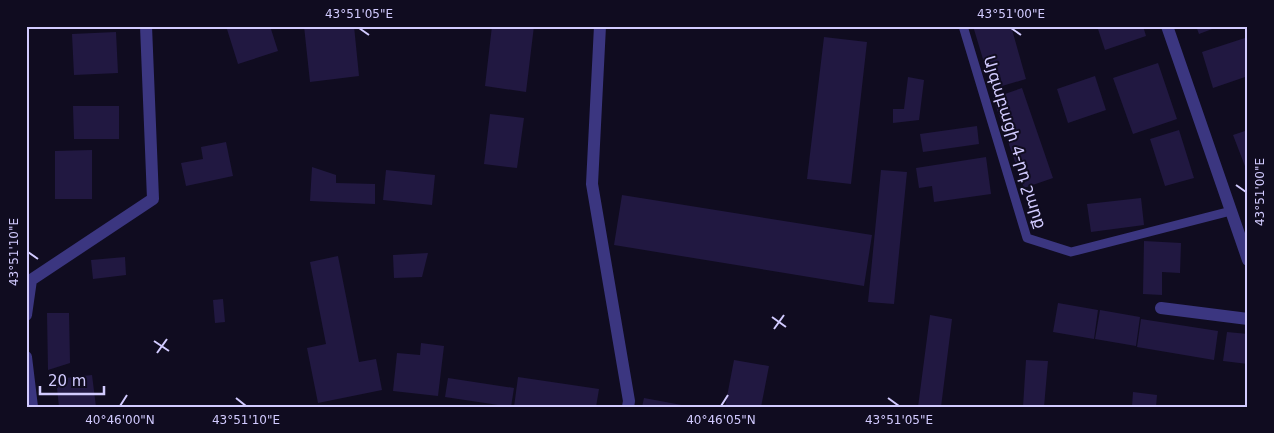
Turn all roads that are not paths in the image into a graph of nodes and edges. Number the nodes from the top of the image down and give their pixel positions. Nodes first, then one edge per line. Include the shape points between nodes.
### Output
1 (146, 26) edge
2 (600, 26) edge
3 (963, 26) edge
4 (1167, 26) edge
5 (1231, 211) junction
6 (1248, 260) edge
7 (1161, 308) dead end
8 (26, 315) edge
9 (1248, 319) edge
10 (26, 357) edge
11 (32, 407) edge
12 (628, 407) edge

1 - 8 street via 153,199 31,280
2 - 12 street via 592,184
3 - 5 lane, Այգաբացի 4-րդ շարք via 1027,238 1071,252
4 - 5 street
5 - 6 street
7 - 9 street
10 - 11 street

